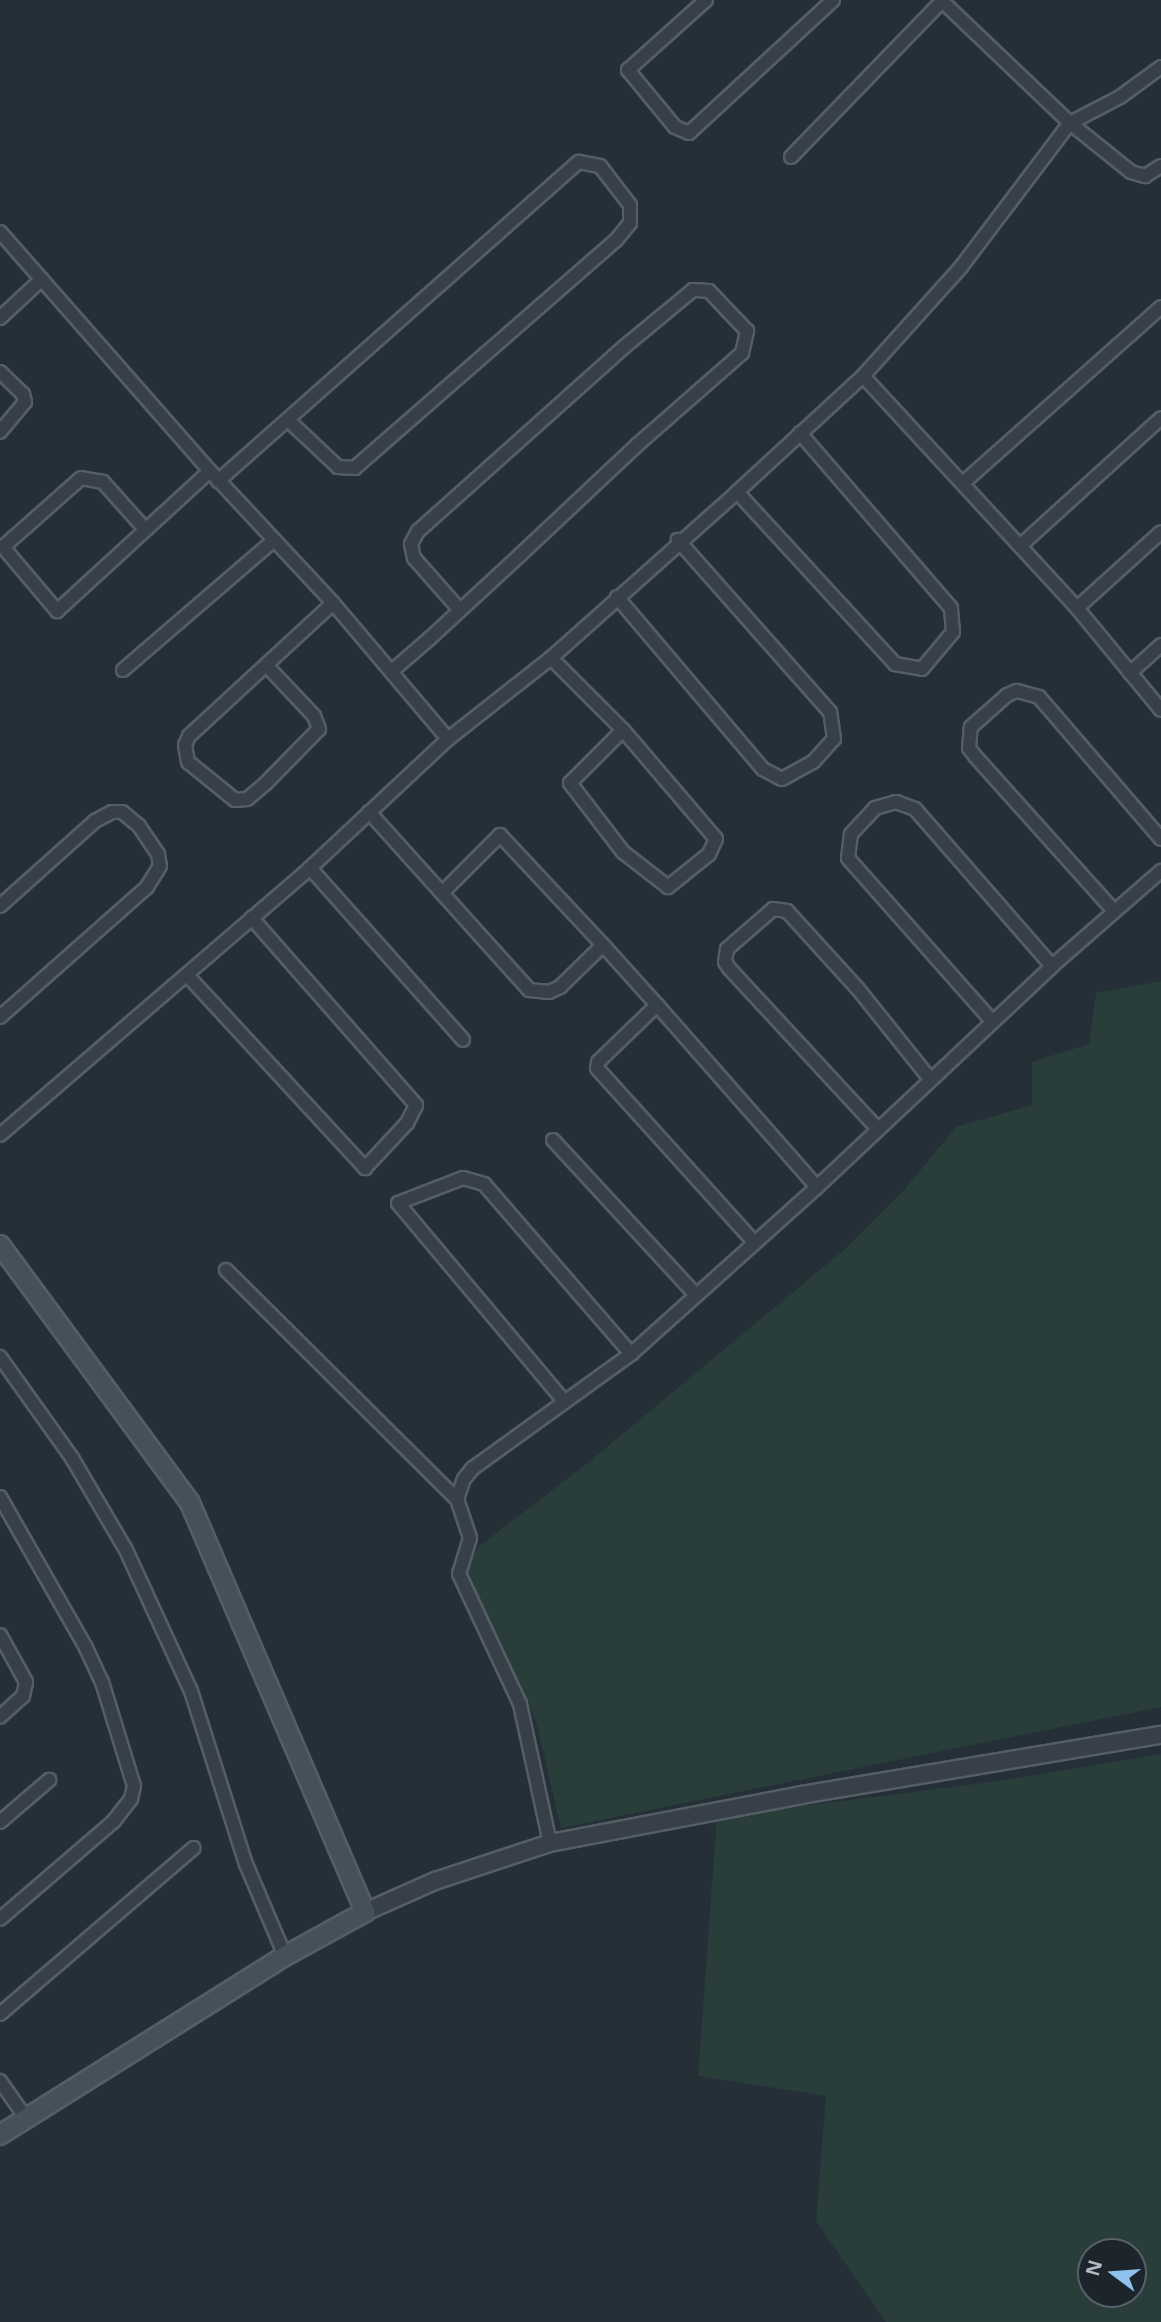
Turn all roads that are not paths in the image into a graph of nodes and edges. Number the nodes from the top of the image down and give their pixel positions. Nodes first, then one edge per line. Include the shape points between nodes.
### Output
1 (706, 0) edge
2 (833, 0) edge
3 (942, 1) edge
4 (1161, 67) edge
5 (1070, 124) junction
6 (791, 158) dead end
7 (1161, 166) edge
8 (0, 232) edge
9 (42, 279) junction
10 (1161, 307) edge
11 (0, 318) edge
12 (0, 372) edge
13 (863, 376) junction
14 (1161, 418) edge
15 (289, 421) junction
16 (0, 432) edge
17 (800, 433) junction
18 (214, 476) junction
19 (963, 483) junction
20 (737, 492) junction
21 (144, 528) junction
22 (1161, 532) edge
23 (274, 540) junction
24 (678, 540) junction
25 (1020, 545) junction
26 (617, 597) junction
27 (333, 603) junction
28 (1077, 608) junction
29 (460, 610) junction
30 (1161, 645) edge
31 (551, 658) junction
32 (266, 665) junction
33 (123, 670) dead end
34 (392, 671) junction
35 (1130, 673) junction
36 (1161, 710) edge
37 (623, 730) junction
38 (448, 739) junction
39 (369, 812) junction
40 (1161, 839) edge
41 (310, 868) junction
42 (1161, 871) edge
43 (443, 892) junction
44 (0, 906) edge
45 (1114, 911) junction
46 (252, 918) junction
47 (603, 945) junction
48 (1052, 965) junction
49 (187, 975) junction
50 (657, 1005) junction
51 (0, 1017) edge
52 (992, 1021) junction
53 (463, 1040) dead end
54 (930, 1079) junction
55 (877, 1128) junction
56 (0, 1135) edge
57 (553, 1140) dead end
58 (817, 1187) junction
59 (754, 1242) junction
60 (0, 1245) edge
61 (226, 1269) dead end
62 (696, 1295) junction
63 (631, 1354) junction
64 (0, 1357) edge
65 (564, 1401) junction
66 (0, 1497) edge
67 (457, 1499) junction
68 (0, 1635) edge
69 (0, 1717) edge
70 (1161, 1735) edge
71 (49, 1780) dead end
72 (0, 1822) edge
73 (550, 1843) junction
74 (194, 1848) dead end
75 (365, 1912) junction
76 (0, 1919) edge
77 (285, 1955) junction
78 (0, 2014) edge
79 (0, 2081) edge
80 (26, 2118) junction
81 (0, 2135) edge

1 - 2 street via 628,70 675,127 689,132
3 - 5 street
3 - 6 street
4 - 5 street via 1120,97
5 - 7 street via 1131,172 1145,176
5 - 13 street via 961,267
8 - 9 street
9 - 11 street
9 - 18 street
10 - 19 street
12 - 16 street via 23,394 25,402
13 - 17 street
13 - 19 street
14 - 25 street
15 - 15 street via 579,162 600,166 631,205 630,223 616,240 355,468 338,467
15 - 18 street
17 - 20 street
17 - 20 street via 951,608 953,632 922,670 895,664
18 - 21 street
18 - 23 street
19 - 25 street
20 - 24 street
21 - 21 street via 57,611 3,547 81,478 103,482
22 - 28 street
23 - 27 street
23 - 33 street
24 - 26 street
24 - 26 street via 830,712 834,739 813,762 782,779 763,769
25 - 28 street
26 - 31 street
27 - 32 street
27 - 34 street
28 - 35 street
29 - 29 street via 742,353 747,331 709,291 693,290 418,531 411,544 414,558
29 - 34 street
30 - 35 street
31 - 37 street
31 - 38 street
32 - 32 street via 185,745 188,762 235,800 247,799 265,784 319,729 314,716
34 - 38 street
35 - 36 street
37 - 37 street via 716,839 709,854 668,887 623,852 570,783
38 - 39 street
39 - 41 street
39 - 43 street
40 - 45 street via 1040,697 1023,691 1007,695 971,727 969,748 975,756
41 - 46 street
41 - 53 street
42 - 45 street
43 - 47 street via 529,990 549,992 560,987
43 - 47 street via 500,835
44 - 51 street via 95,821 112,812 122,812 139,825 159,854 160,866 147,887
45 - 48 street
46 - 49 street
46 - 49 street via 416,1105 407,1123 365,1168
47 - 50 street
48 - 52 street
48 - 52 street via 915,809 896,802 875,808 851,834 848,858
49 - 56 street
50 - 58 street
50 - 59 street via 597,1062 597,1068
52 - 54 street
54 - 55 street
54 - 55 street via 858,989 787,911 773,909 727,949 729,968
55 - 58 street
57 - 62 street
58 - 59 street
59 - 62 street
60 - 75 main road via 190,1503
61 - 67 street
62 - 63 street
63 - 65 street
63 - 65 street via 484,1184 463,1178 398,1203
64 - 77 street via 72,1458 131,1561 191,1691 246,1864
65 - 67 street via 474,1468
66 - 76 street via 91,1659 134,1786 131,1799 114,1821
67 - 73 street via 470,1538 459,1574 520,1704
68 - 69 street via 26,1682 23,1696
70 - 73 street via 801,1795
71 - 72 street
73 - 75 street via 435,1881
74 - 78 street
75 - 77 main road
77 - 80 main road
79 - 80 street
80 - 81 main road

